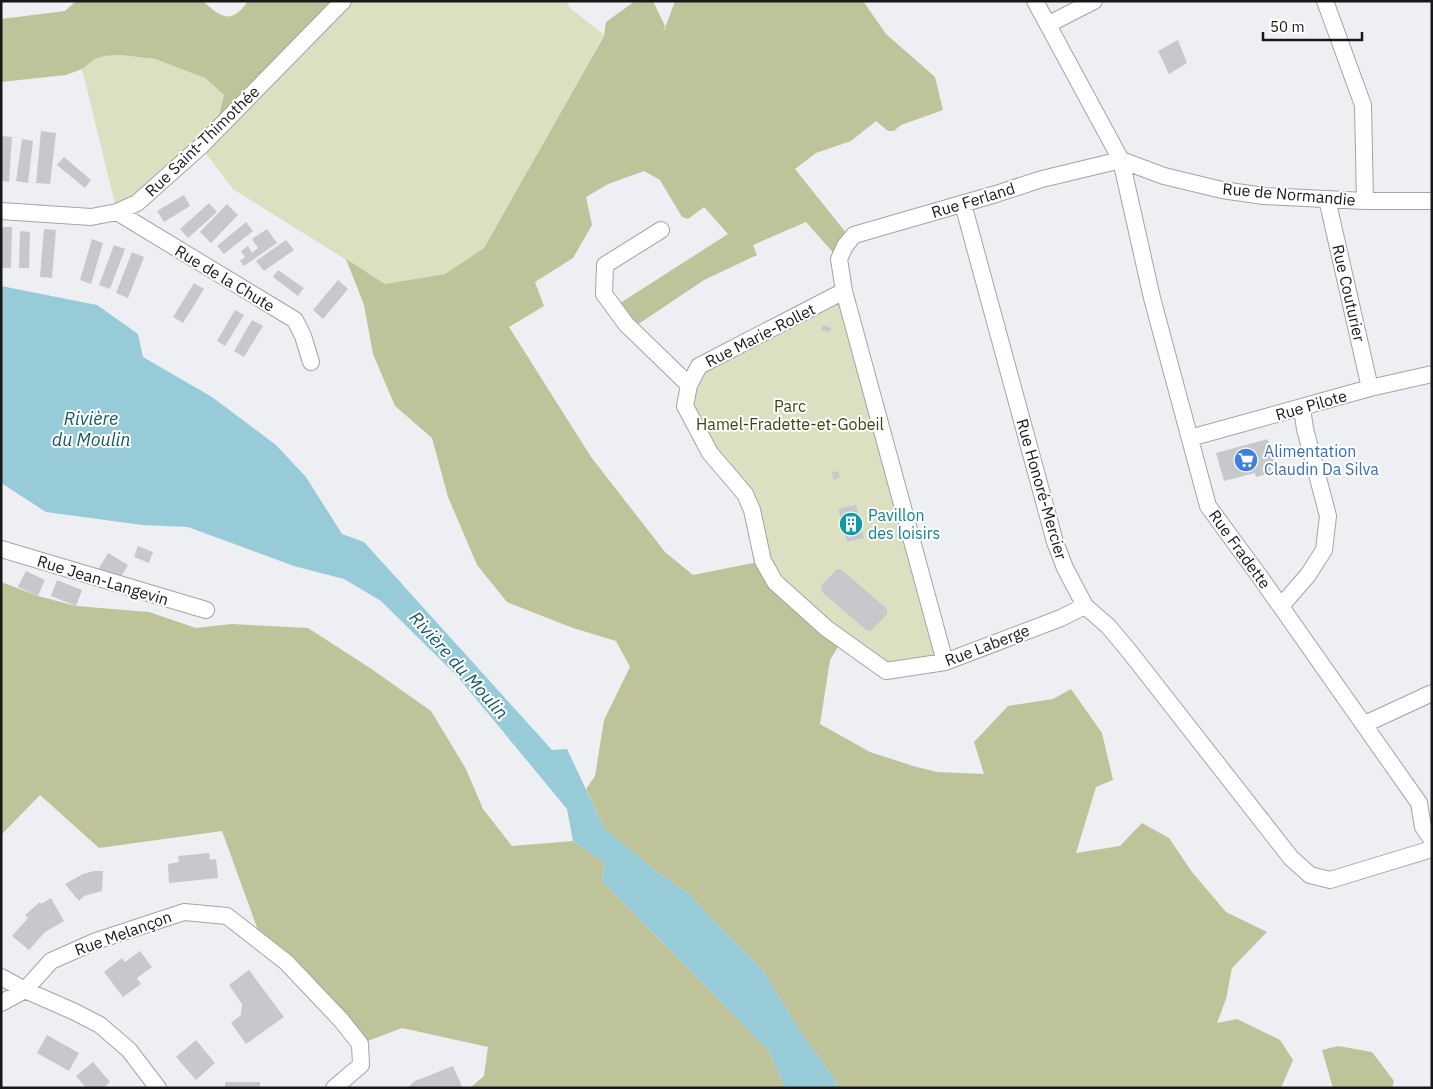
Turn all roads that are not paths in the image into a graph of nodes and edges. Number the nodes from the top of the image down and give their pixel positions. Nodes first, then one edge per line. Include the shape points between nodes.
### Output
1 (343, 1) edge
2 (1035, 1) edge
3 (1094, 1) edge
4 (1325, 1) edge
5 (1049, 24) junction
6 (1120, 160) junction
7 (1327, 199) junction
8 (1365, 201) junction
9 (1432, 201) edge
10 (963, 204) junction
11 (1, 211) edge
12 (117, 212) junction
13 (661, 230) dead end
14 (844, 291) junction
15 (310, 362) dead end
16 (1432, 374) edge
17 (690, 385) junction
18 (1370, 388) junction
19 (1302, 408) junction
20 (1190, 438) junction
21 (1, 549) edge
22 (1085, 606) junction
23 (1281, 606) junction
24 (206, 610) dead end
25 (945, 662) junction
26 (886, 671) joint
27 (1432, 693) edge
28 (1365, 724) junction
29 (1432, 840) edge
30 (1432, 849) edge
31 (1, 978) edge
32 (25, 990) junction
33 (1, 1002) edge
34 (158, 1088) edge
35 (334, 1088) edge

1 - 12 street, Rue Saint-Thimothée via 201,146 137,203
2 - 5 street
3 - 5 street
4 - 8 street via 1363,105
5 - 6 street
6 - 7 street, Rue de Normandie via 1164,176 1222,190
6 - 10 street, Rue Ferland via 1042,179
6 - 20 street, Rue Fradette via 1152,298
7 - 8 street, Rue de Normandie
7 - 18 street, Rue Couturier
8 - 9 street, Rue de Normandie
10 - 14 street, Rue Ferland via 854,235 839,259
10 - 22 street, Rue Honoré-Mercier via 1055,542
11 - 12 street, Rue Saint-Thimothée via 91,217
12 - 15 street, Rue de la Chute via 295,320
13 - 17 street via 604,265 604,294 626,324
14 - 17 street, Rue Marie-Rollet via 699,366
14 - 25 street
16 - 18 street, Rue Pilote
17 - 26 street, Rue Marie-Rollet via 684,406 710,453 745,494 752,510 763,561 775,582 826,628
18 - 19 street, Rue Pilote
19 - 20 street, Rue Pilote
19 - 23 street via 1328,516 1324,550 1308,575
20 - 23 street, Rue Fradette via 1208,506
21 - 24 street, Rue Jean-Langevin
22 - 25 street, Rue Laberge
22 - 30 street, Rue Honoré-Mercier via 1129,651 1291,858 1310,875 1330,880
23 - 28 street, Rue Fradette
25 - 26 street, Rue Laberge
27 - 28 street
28 - 29 street, Rue Fradette via 1419,803 1424,827
31 - 32 street
32 - 33 street, Rue Melançon
32 - 34 street via 100,1026 129,1050
32 - 35 street, Rue Melançon via 51,961 96,941 184,912 227,916 286,962 360,1044 361,1066

